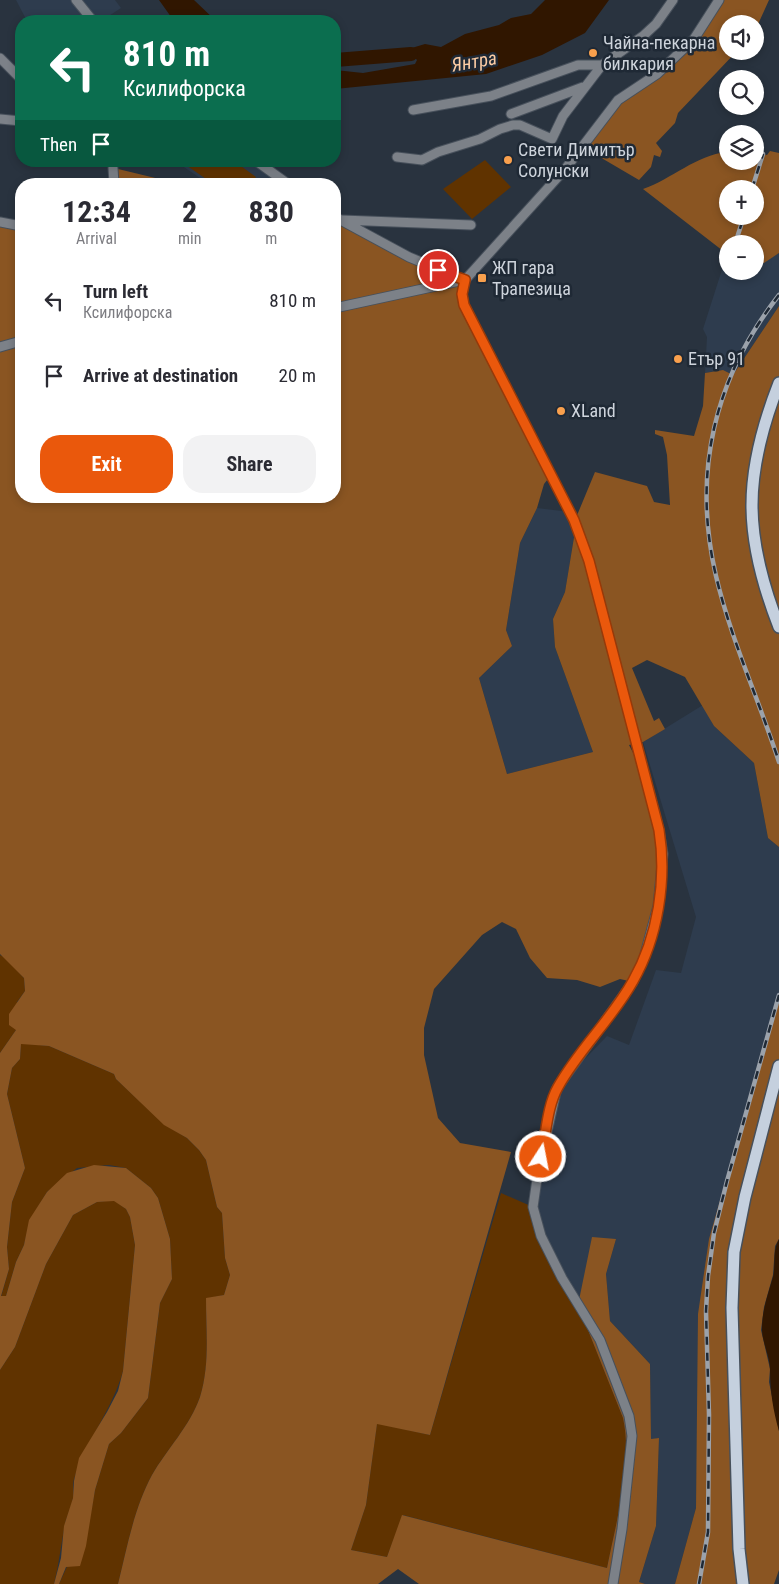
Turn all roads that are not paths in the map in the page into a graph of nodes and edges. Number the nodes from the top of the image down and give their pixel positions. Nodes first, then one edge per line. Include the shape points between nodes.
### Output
1 (76, 0) edge
2 (672, 0) edge
3 (719, 0) edge
4 (88, 15) edge
5 (0, 58) edge
6 (602, 65) junction
7 (15, 72) edge
8 (583, 87) junction
9 (413, 110) dead end
10 (512, 114) dead end
11 (0, 119) edge
12 (15, 120) edge
13 (398, 157) dead end
14 (264, 167) edge
15 (114, 168) dead end
16 (114, 178) edge
17 (280, 178) edge
18 (341, 219) edge
19 (341, 221) edge
20 (0, 222) edge
21 (15, 225) edge
22 (471, 225) dead end
23 (465, 280) junction
24 (341, 307) edge
25 (15, 343) edge
26 (0, 347) edge
27 (779, 383) edge
28 (779, 627) edge
29 (779, 1066) edge
30 (613, 1584) edge
31 (743, 1584) edge

1 - 4 street
2 - 6 street via 656,24
3 - 23 street via 694,39 657,74 618,100 566,168
5 - 7 street
6 - 8 street
6 - 9 street via 578,66 491,96
8 - 10 street
8 - 13 street via 552,139 513,125 422,160
11 - 12 street
14 - 17 street
15 - 16 street
18 - 22 street
19 - 23 street via 409,257
20 - 21 street
23 - 24 street
23 - 30 street via 464,305 574,520 589,561 663,854 658,906 644,958 633,982 557,1088 533,1206 540,1236 600,1340 629,1416 632,1436
25 - 26 street
27 - 28 main road via 764,420 754,465 751,509 756,552 767,597
29 - 31 main road via 734,1252 732,1308 739,1549

